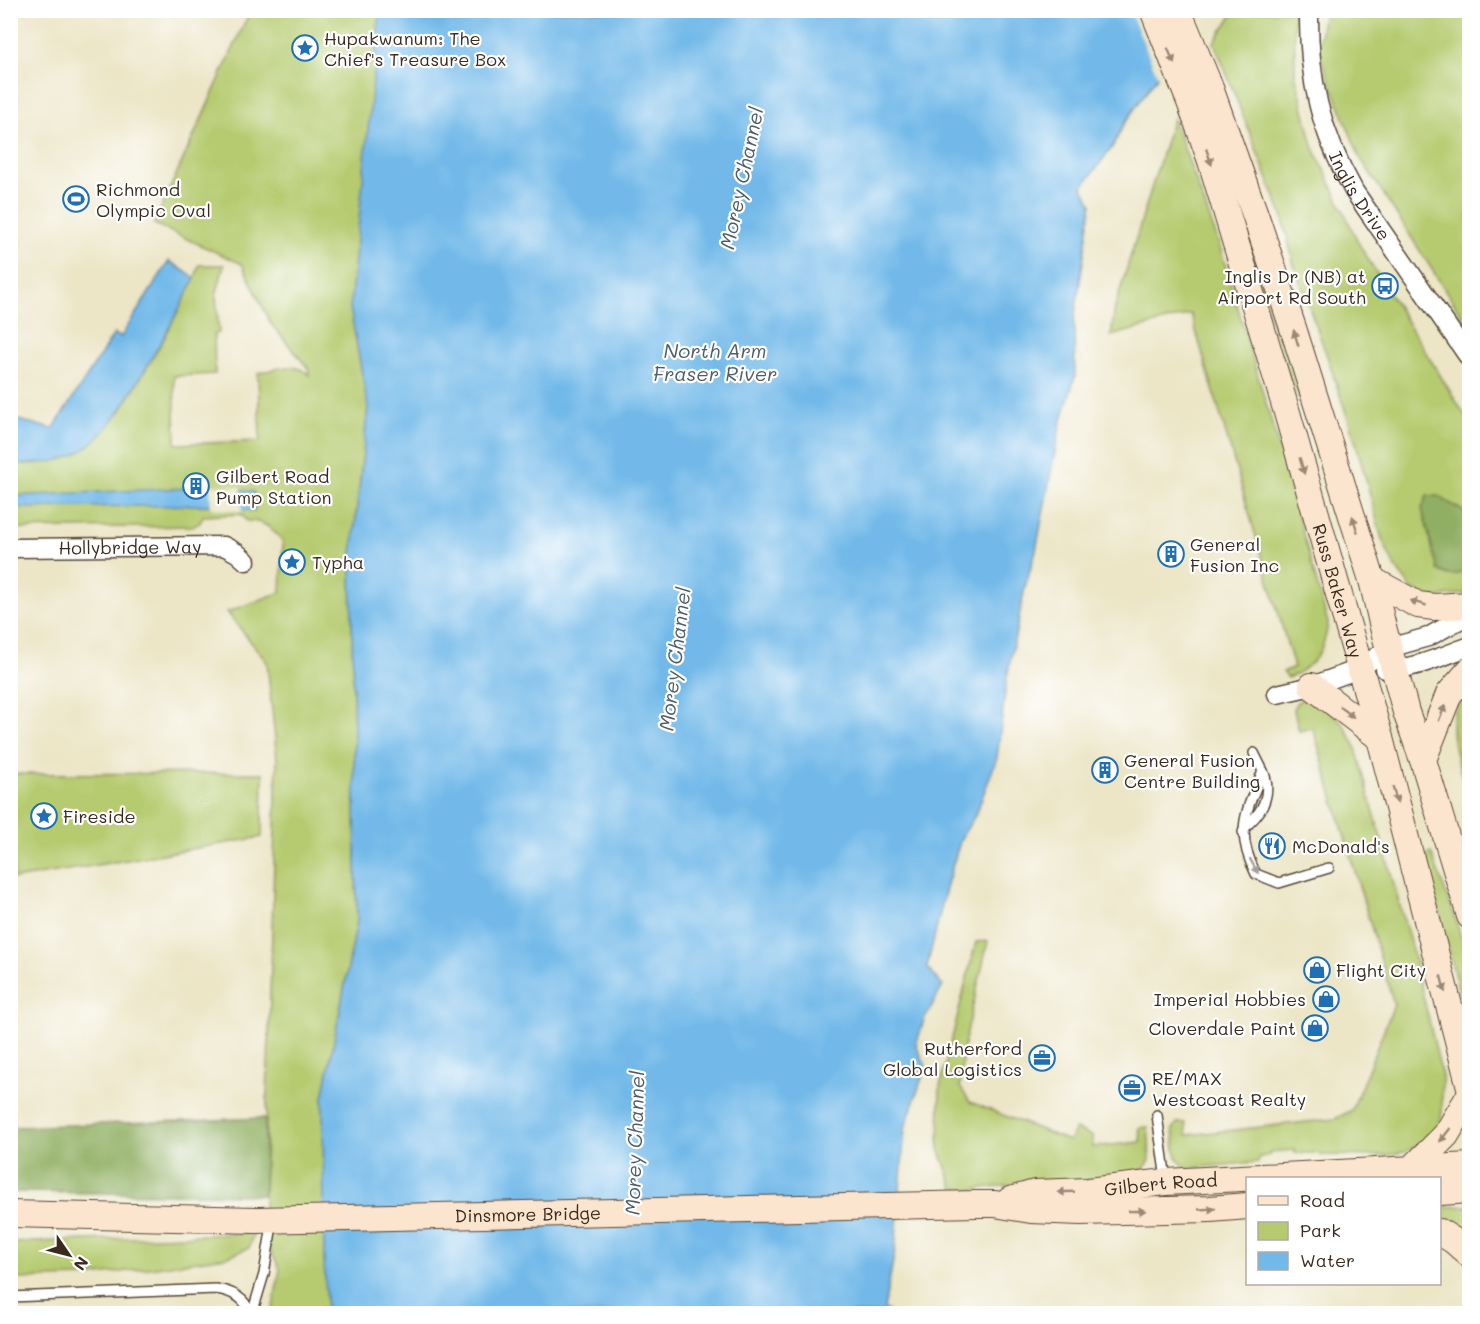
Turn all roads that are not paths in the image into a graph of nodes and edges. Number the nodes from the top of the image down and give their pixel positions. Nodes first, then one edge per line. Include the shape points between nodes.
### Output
1 (1153, 10) edge
2 (1178, 10) edge
3 (1309, 10) edge
4 (1470, 359) edge
5 (10, 548) edge
6 (246, 561) dead end
7 (1372, 580) junction
8 (1470, 605) edge
9 (1470, 614) edge
10 (1470, 646) edge
11 (1392, 659) junction
12 (1359, 669) junction
13 (1470, 670) edge
14 (1312, 686) junction
15 (1277, 694) dead end
16 (1380, 738) junction
17 (1254, 753) dead end
18 (1423, 760) junction
19 (1329, 868) dead end
20 (1470, 916) edge
21 (1470, 1088) edge
22 (1470, 1095) edge
23 (1156, 1115) dead end
24 (1470, 1166) edge
25 (1413, 1168) junction
26 (1246, 1177) edge
27 (1254, 1177) edge
28 (1166, 1182) junction
29 (1470, 1190) edge
30 (1441, 1192) edge
31 (985, 1204) junction
32 (1246, 1206) edge
33 (10, 1214) edge
34 (187, 1220) junction
35 (272, 1225) dead end
36 (10, 1228) edge
37 (1441, 1233) edge
38 (1470, 1255) edge
39 (10, 1297) edge
40 (251, 1314) edge

1 -> 12 main road, Russ Baker Way via 1190,102 1231,224
7 -> 2 main road, Russ Baker Way via 1264,239
3 - 4 street, Inglis Drive via 1310,59 1319,110 1338,163
5 - 6 street, Hollybridge Way via 224,546
8 -> 7 main road via 1418,605
7 - 11 main road, Russ Baker Way
9 - 11 street
10 - 11 street
11 - 12 street
11 - 18 main road, Russ Baker Way
12 - 14 street
12 - 16 main road, Russ Baker Way
18 -> 13 main road via 1449,694
14 - 15 street
14 -> 16 main road
16 -> 21 main road, Russ Baker Way
17 -> 19 lane via 1267,779 1268,792 1243,833 1256,874 1279,883
18 - 20 main road, Russ Baker Way
22 -> 25 main road via 1446,1135
23 - 28 lane
24 - 25 main road, Gilbert Road
25 - 27 main road, Gilbert Road
26 - 28 main road, Gilbert Road
28 -> 31 main road, Gilbert Road via 1035,1193
29 - 30 main road
31 -> 32 main road, Gilbert Road via 1080,1212
31 - 34 main road, Dinsmore Bridge
33 - 34 main road
34 - 36 main road
35 - 40 lane via 264,1274
37 - 38 main road
39 - 40 lane via 216,1289 243,1300

